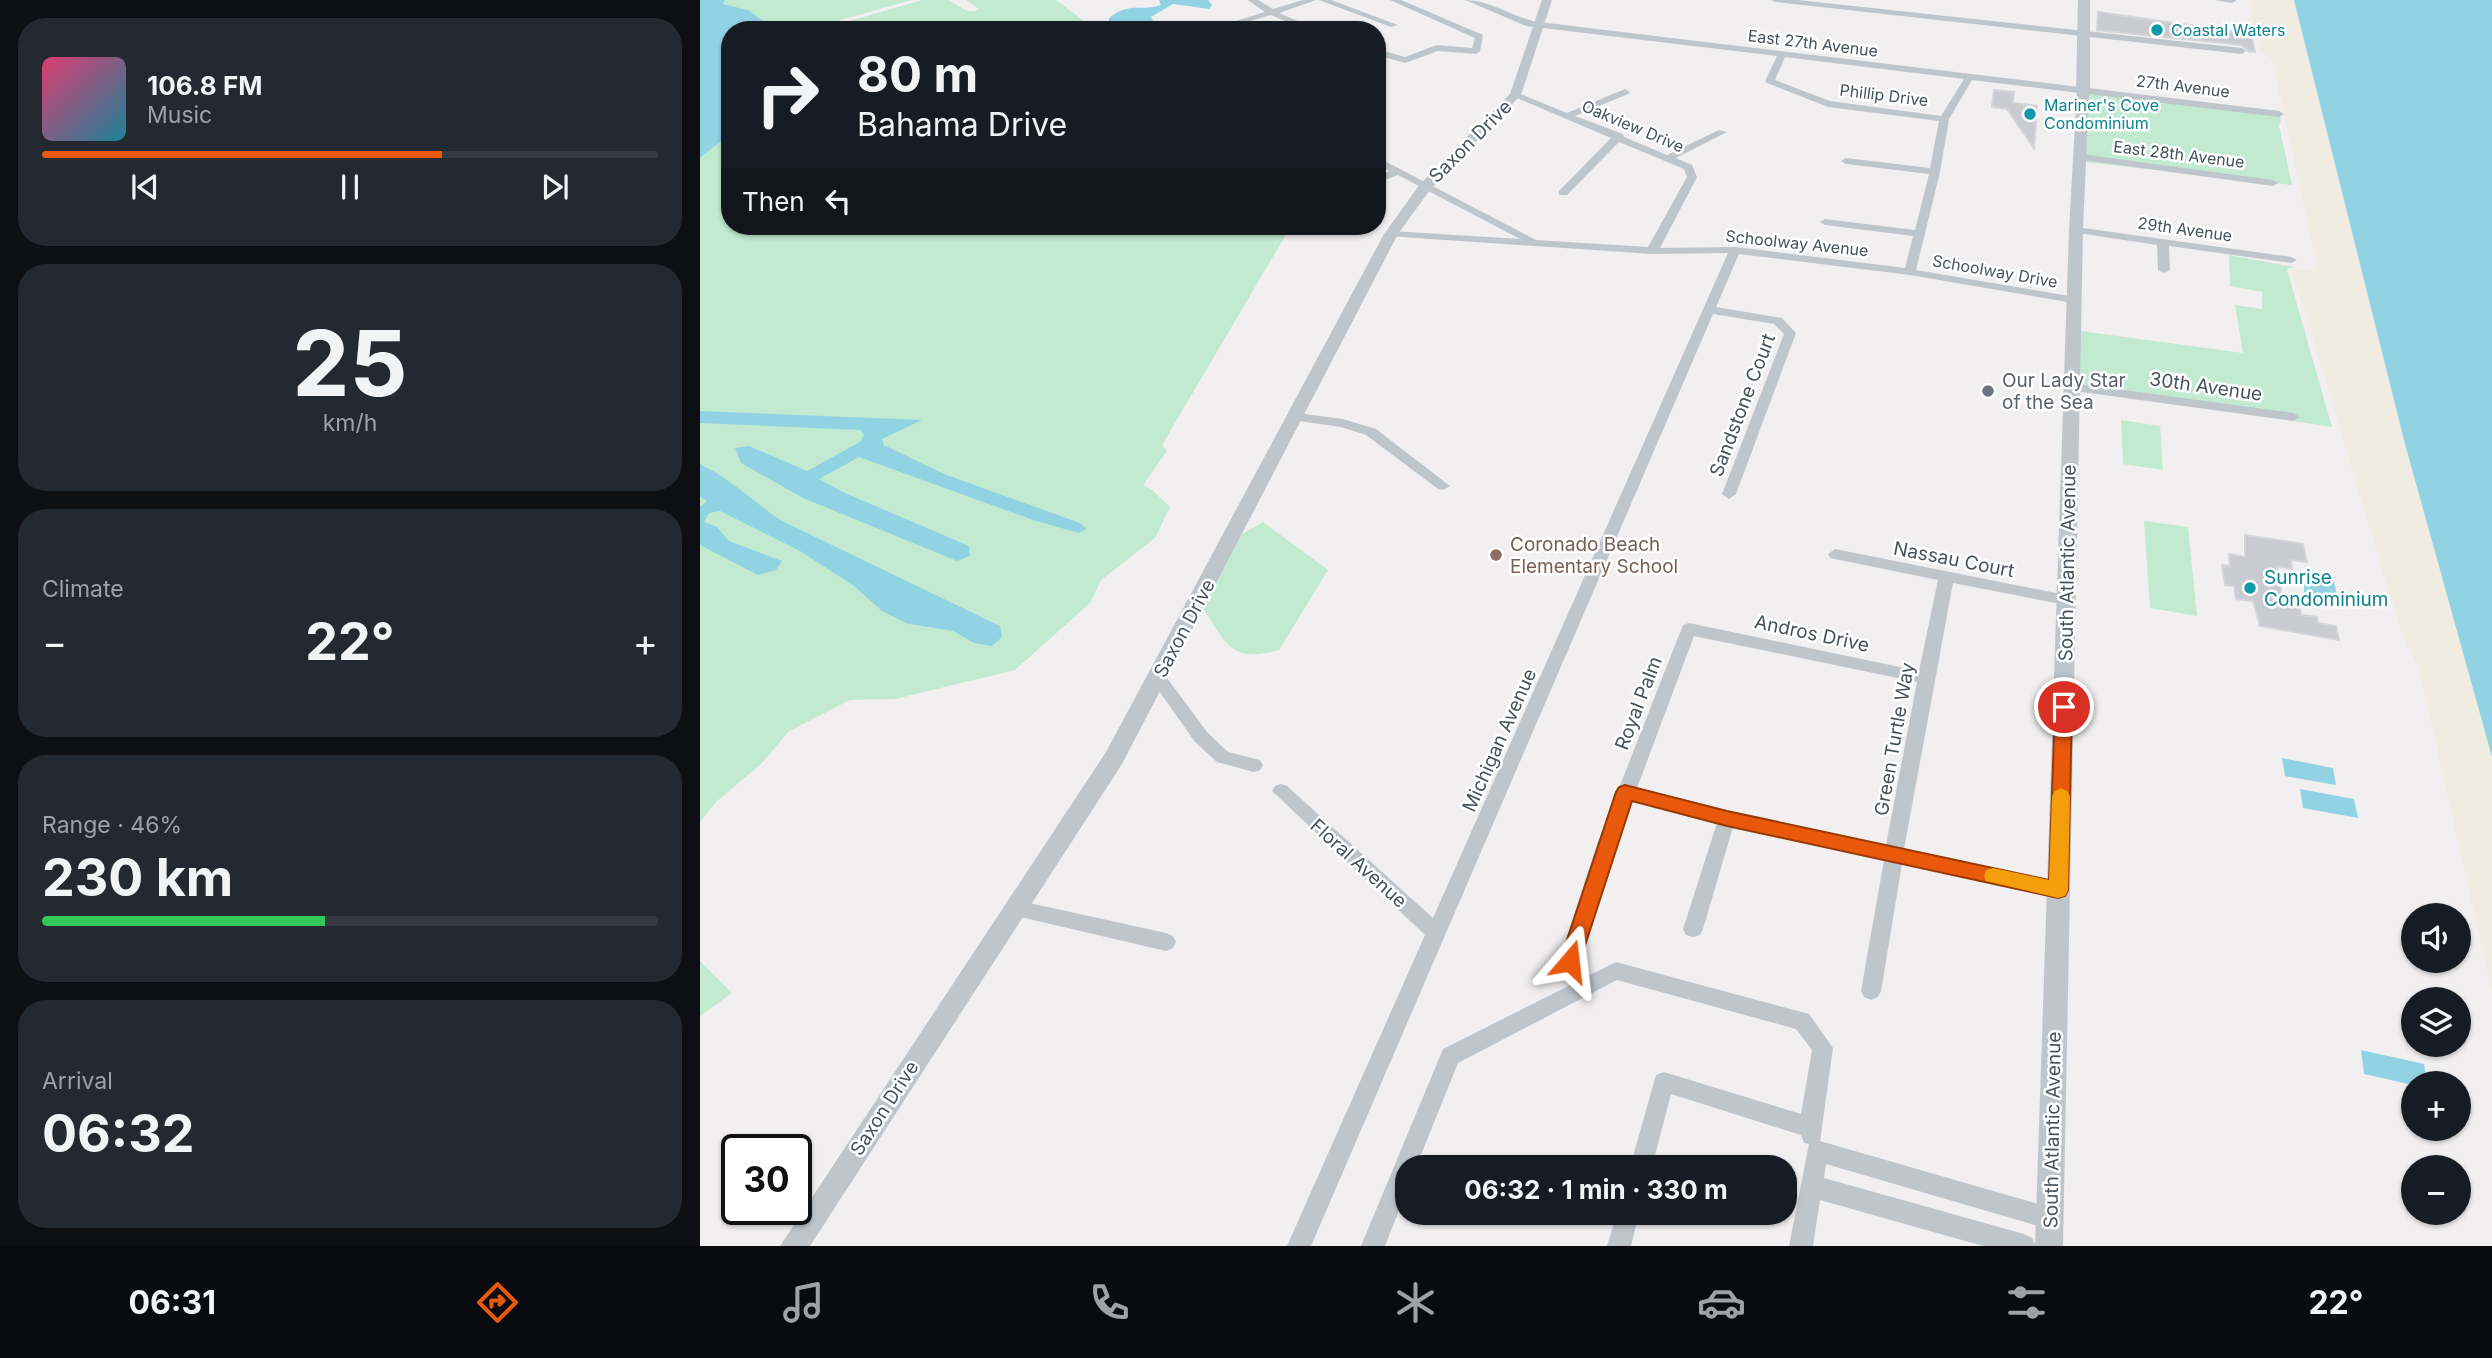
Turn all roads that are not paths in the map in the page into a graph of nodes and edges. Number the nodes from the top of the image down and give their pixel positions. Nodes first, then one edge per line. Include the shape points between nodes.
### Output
1 (1252, 0) edge
2 (1312, 0) edge
3 (1323, 0) edge
4 (1394, 0) edge
5 (1469, 0) edge
6 (1547, 0) edge
7 (1775, 0) edge
8 (2084, 0) edge
9 (2218, 0) edge
10 (2232, 1) edge
11 (1270, 12) junction
12 (1243, 21) edge
13 (1292, 21) edge
14 (1385, 21) edge
15 (1386, 21) edge
16 (1394, 24) dead end
17 (1539, 25) junction
18 (2085, 35) junction
19 (2242, 51) dead end
20 (1386, 55) edge
21 (1782, 55) junction
22 (1969, 78) junction
23 (2083, 90) junction
24 (1626, 92) dead end
25 (1515, 95) junction
26 (2279, 114) dead end
27 (1570, 116) junction
28 (1944, 118) junction
29 (1722, 132) dead end
30 (1619, 136) junction
31 (2080, 157) junction
32 (1669, 158) junction
33 (1846, 161) dead end
34 (1386, 164) edge
35 (1398, 170) junction
36 (1935, 172) junction
37 (1386, 176) edge
38 (2273, 183) dead end
39 (1425, 187) junction
40 (1563, 193) dead end
41 (1825, 222) dead end
42 (2076, 230) junction
43 (1391, 233) junction
44 (1920, 234) junction
45 (2163, 242) junction
46 (1539, 244) junction
47 (1735, 250) junction
48 (1652, 251) junction
49 (2291, 260) dead end
50 (2164, 270) dead end
51 (1910, 272) junction
52 (2075, 301) junction
53 (1709, 310) junction
54 (2072, 387) junction
55 (1297, 417) junction
56 (2293, 417) dead end
57 (1443, 486) dead end
58 (1729, 494) dead end
59 (1835, 554) dead end
60 (1946, 578) junction
61 (2066, 600) junction
62 (1689, 629) joint
63 (1158, 678) junction
64 (1925, 678) junction
65 (1254, 765) dead end
66 (1281, 792) dead end
67 (1625, 792) junction
68 (1727, 818) junction
69 (1896, 855) junction
70 (2058, 890) junction
71 (1016, 908) junction
72 (1693, 929) dead end
73 (1437, 934) junction
74 (1166, 942) dead end
75 (1570, 961) dead end
76 (1871, 991) dead end
77 (1810, 1127) junction
78 (1817, 1151) junction
79 (1644, 1155) edge
80 (1811, 1185) junction
81 (2049, 1218) junction
82 (1625, 1225) edge
83 (794, 1246) edge
84 (1299, 1246) edge
85 (1373, 1246) edge
86 (1619, 1246) edge
87 (1801, 1246) edge
88 (2024, 1246) edge
89 (2049, 1246) edge

1 - 11 street
2 - 11 street
3 - 14 street
4 - 20 street via 1480,37 1476,51 1437,48 1405,60
5 - 17 street, East 27th Avenue
6 - 17 street, Saxon Drive
7 - 18 street
8 - 18 main road
9 - 10 street
11 - 12 street
11 - 13 street
15 - 16 street
17 - 21 street, East 27th Avenue
17 - 25 street, Saxon Drive
18 - 19 street
18 - 23 main road
21 - 22 street, East 27th Avenue
21 - 28 street, Phillip Drive via 1770,81 1828,104
22 - 23 street, East 27th Avenue
22 - 28 street
23 - 26 street, 27th Avenue
23 - 31 street, South Atlantic Avenue
24 - 27 street
25 - 27 street, Oakview Drive
25 - 39 street, Saxon Drive
27 - 30 street, Oakview Drive
28 - 36 street
29 - 32 street
30 - 32 street, Oakview Drive
30 - 40 street
31 - 38 street, East 28th Avenue
31 - 42 street, South Atlantic Avenue
32 - 48 street, Oakview Drive via 1688,167 1692,177
33 - 36 street
34 - 35 street
35 - 37 street
35 - 39 street
36 - 44 street
39 - 43 street, Saxon Drive
39 - 46 street
41 - 44 street
42 - 45 street, 29th Avenue
42 - 52 street, South Atlantic Avenue
43 - 46 street, Schoolway Avenue
43 - 55 street, Saxon Drive
44 - 51 street
45 - 49 street, 29th Avenue
45 - 50 street
46 - 48 street, Schoolway Avenue
47 - 48 street, Schoolway Avenue
47 - 51 street, Schoolway Avenue
47 - 53 street, Michigan Avenue
51 - 52 street, Schoolway Drive
52 - 54 street, South Atlantic Avenue
53 - 58 street, Sandstone Court via 1777,321 1790,333
53 - 73 street, Michigan Avenue
54 - 56 street, 30th Avenue
54 - 61 street, South Atlantic Avenue
55 - 57 street via 1371,432
55 - 63 street, Saxon Drive
59 - 60 street, Nassau Court
60 - 61 street, Nassau Court
60 - 64 street, Green Turtle Way
61 - 70 street, South Atlantic Avenue
62 - 64 street, Andros Drive
62 - 67 street, Royal Palm
63 - 65 street via 1200,737 1223,757
63 - 71 street, Saxon Drive via 1114,758
64 - 69 street, Green Turtle Way
66 - 73 street, Floral Avenue
67 - 68 street
67 - 75 street, Royal Palm
68 - 69 street
68 - 72 street
69 - 70 street
69 - 76 street, Green Turtle Way
70 - 81 street, South Atlantic Avenue
71 - 74 street
71 - 83 street, Saxon Drive
73 - 84 street, Michigan Avenue
77 - 78 street
77 - 79 street via 1664,1082
77 - 85 street via 1823,1048 1802,1021 1616,971 1450,1056
78 - 80 street
78 - 81 street
80 - 87 street
80 - 88 street
81 - 89 street, South Atlantic Avenue
82 - 86 street

